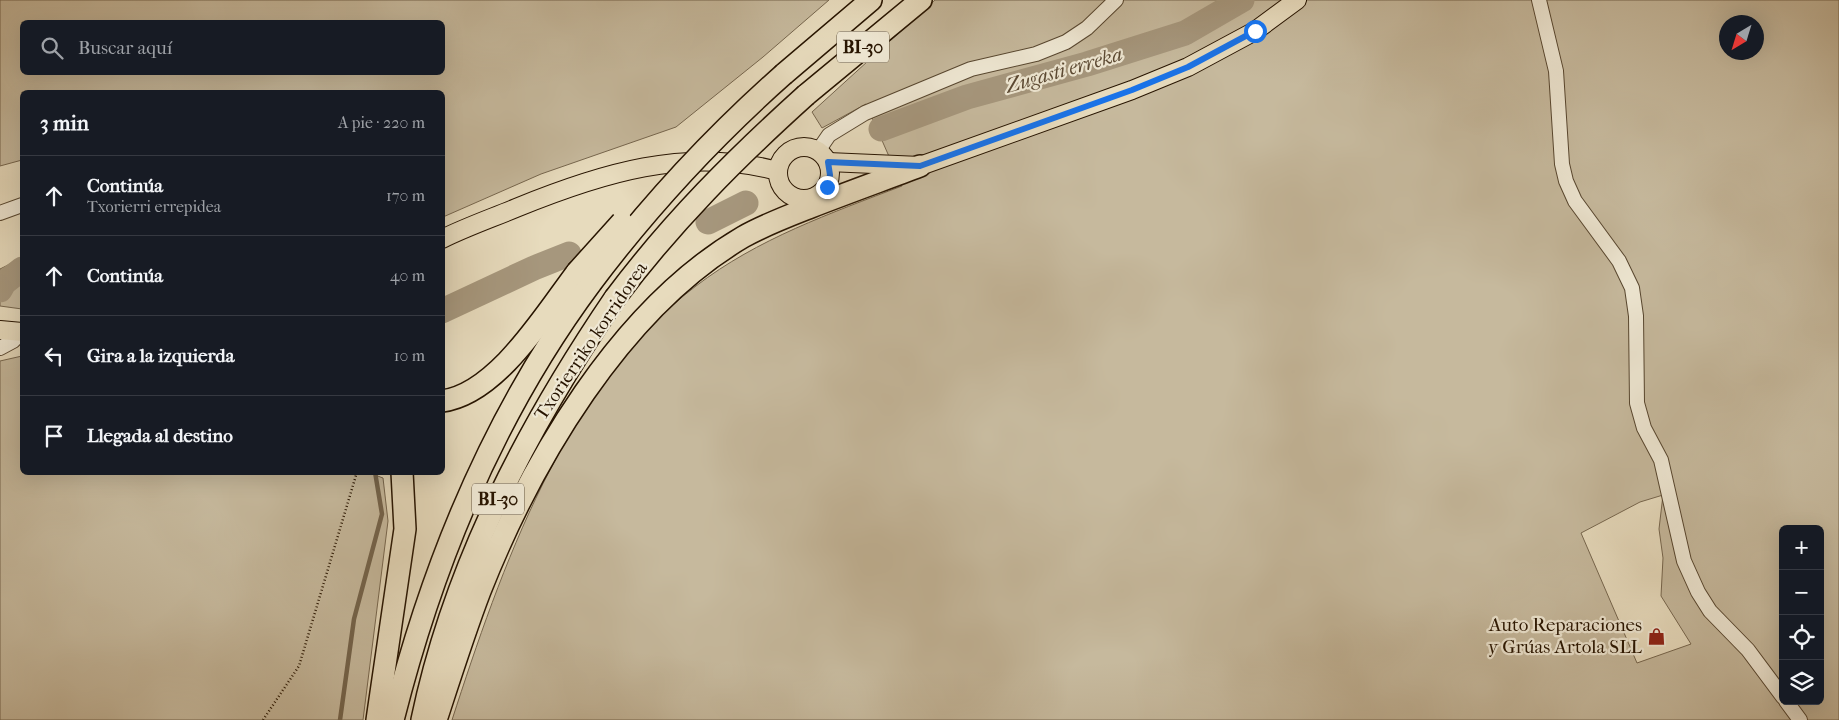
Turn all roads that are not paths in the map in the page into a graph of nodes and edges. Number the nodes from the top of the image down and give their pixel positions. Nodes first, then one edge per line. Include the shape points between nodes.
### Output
1 (871, 0) edge
2 (921, 0) edge
3 (1116, 0) edge
4 (1297, 0) edge
5 (1539, 0) edge
6 (823, 152) junction
7 (920, 166) junction
8 (777, 171) junction
9 (887, 178) junction
10 (827, 187) junction
11 (793, 198) junction
12 (20, 206) edge
13 (0, 213) edge
14 (754, 230) junction
15 (445, 238) edge
16 (584, 278) junction
17 (0, 330) edge
18 (20, 332) edge
19 (20, 334) edge
20 (0, 348) edge
21 (445, 402) edge
22 (402, 475) edge
23 (1779, 692) edge
24 (1789, 705) edge
25 (376, 720) edge
26 (393, 720) edge
27 (422, 720) edge
28 (436, 720) edge
29 (1800, 720) edge

1 - 16 highway, BI-30, bridge via 744,109 711,130 656,182
2 - 27 highway, Txorierriko korridorea / BI-30, bridge via 806,95 742,153 692,203 615,298 530,433 492,513 448,627
3 - 6 street via 1087,28 1056,46 1026,57 982,65 865,113 829,135
4 - 7 main road via 1255,31 1188,67
5 - 23 street via 1556,71 1566,181 1580,209 1619,261 1632,288 1636,316 1637,403 1644,428 1661,460 1685,565 1710,611 1748,650
6 - 7 main road
6 - 8 main road via 800,147 792,149 784,155
6 - 10 main road via 830,175
7 - 9 highway
8 - 11 main road via 780,187
8 - 15 main road via 756,165 712,162 640,167 575,185
9 - 10 main road
9 - 14 highway
10 - 11 main road via 808,200
11 - 14 highway
12 - 13 street
14 - 28 highway via 714,257 661,302 609,361 574,411 534,476 492,563 463,636
16 - 21 highway via 499,371 479,388 456,400
16 - 26 highway, Txorierriko korridorea / BI-30 via 472,489 428,600
17 - 18 main road
19 - 20 street
22 - 25 highway via 405,529
24 - 29 street

